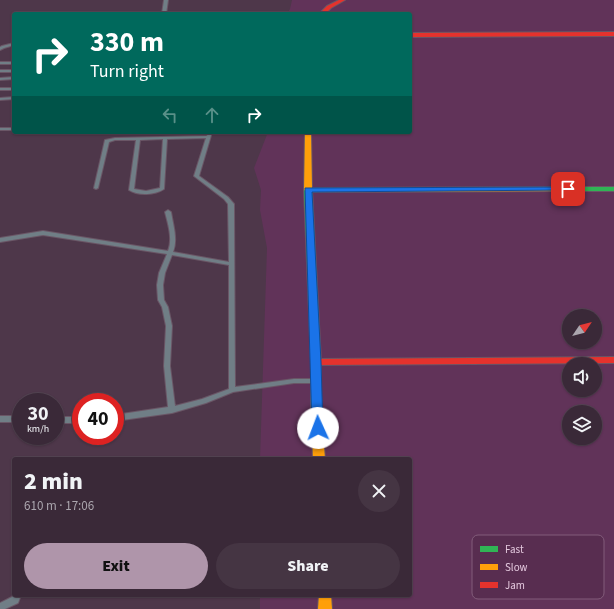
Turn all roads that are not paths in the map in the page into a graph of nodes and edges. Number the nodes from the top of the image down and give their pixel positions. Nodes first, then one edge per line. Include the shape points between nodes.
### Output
1 (166, 0) edge
2 (343, 0) edge
3 (164, 12) edge
4 (324, 12) edge
5 (614, 34) edge
6 (412, 35) edge
7 (12, 45) edge
8 (0, 49) edge
9 (0, 63) edge
10 (12, 63) edge
11 (0, 71) edge
12 (12, 71) edge
13 (0, 79) edge
14 (12, 79) edge
15 (2, 89) edge
16 (12, 98) edge
17 (0, 99) edge
18 (0, 129) edge
19 (12, 129) edge
20 (308, 134) edge
21 (209, 135) edge
22 (165, 138) junction
23 (138, 139) junction
24 (96, 188) dead end
25 (614, 189) edge
26 (308, 190) junction
27 (168, 212) dead end
28 (0, 240) edge
29 (170, 252) junction
30 (232, 264) junction
31 (614, 360) edge
32 (316, 362) junction
33 (316, 380) junction
34 (232, 390) junction
35 (172, 410) junction
36 (124, 417) edge
37 (0, 419) edge
38 (12, 419) edge
39 (319, 457) edge
40 (16, 597) edge
41 (325, 597) edge
42 (0, 607) edge
43 (325, 609) edge

1 - 3 street
2 - 4 street
5 - 6 street
7 - 8 street
9 - 10 street
11 - 12 street
13 - 14 street
14 - 15 street
16 - 17 street
18 - 19 street
20 - 26 street
21 - 22 street
21 - 30 street via 196,176 226,198 230,204
22 - 23 street
22 - 23 street via 162,189 147,192 131,190
23 - 24 street via 107,141
25 - 26 street
26 - 32 street
27 - 29 street via 173,236
28 - 29 street via 43,233
29 - 30 street
29 - 35 street via 160,285 161,300 169,326 167,366
30 - 34 street
31 - 32 street
32 - 33 street
33 - 34 street
33 - 39 street
34 - 35 street
35 - 36 street
37 - 38 street
40 - 42 street
41 - 43 street

